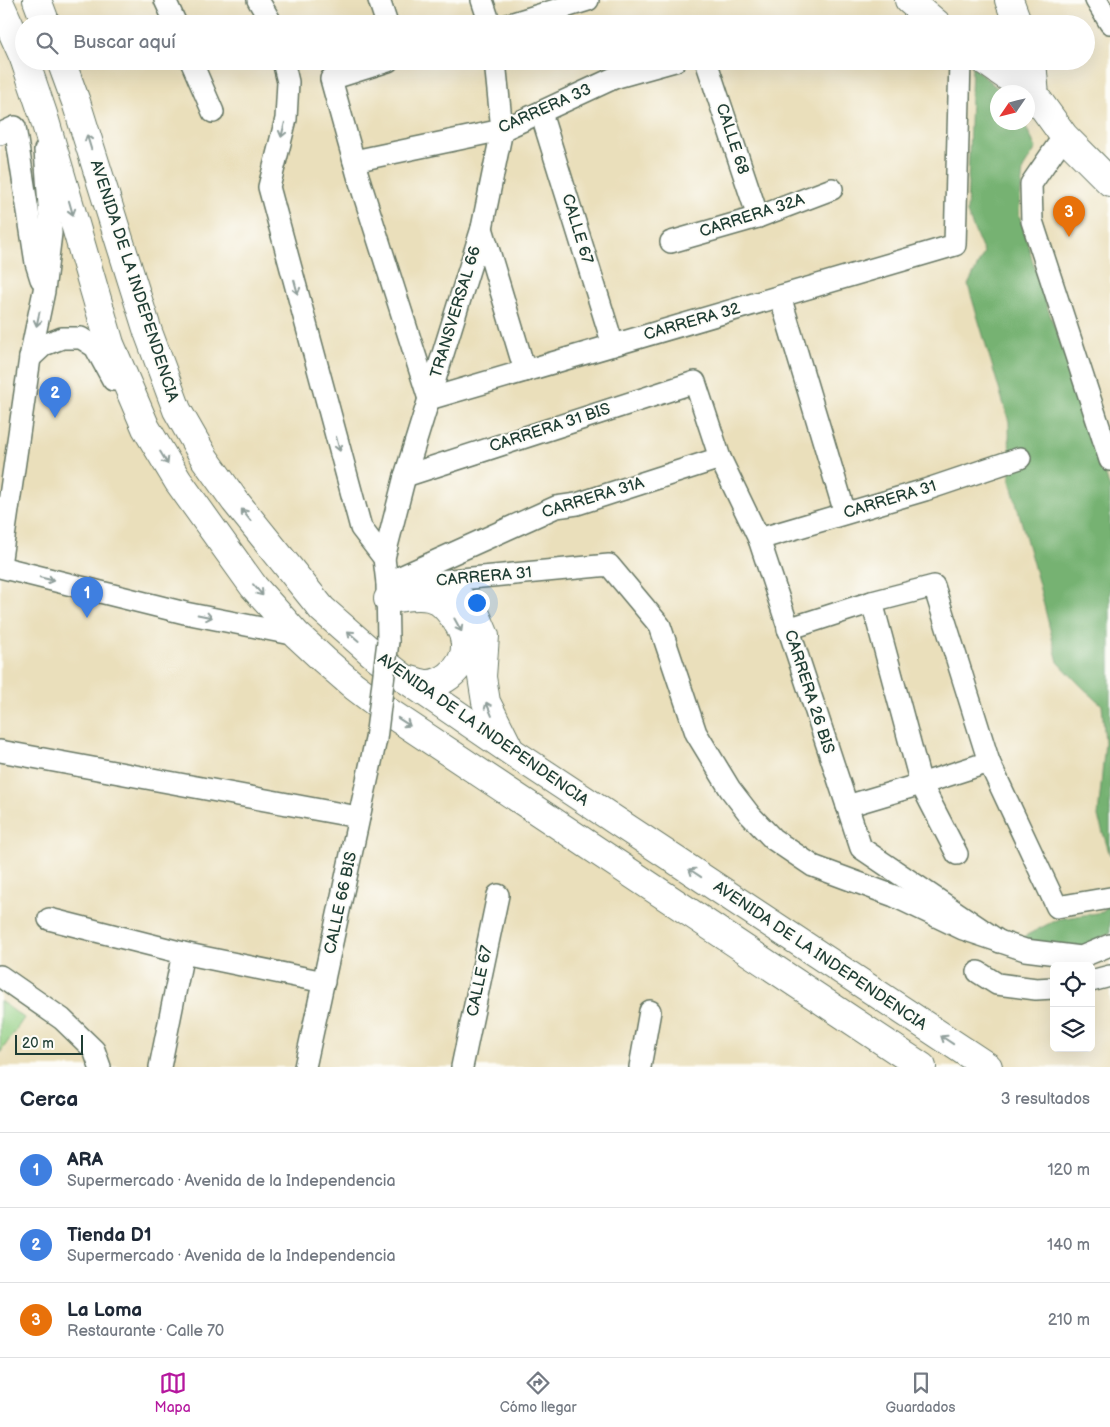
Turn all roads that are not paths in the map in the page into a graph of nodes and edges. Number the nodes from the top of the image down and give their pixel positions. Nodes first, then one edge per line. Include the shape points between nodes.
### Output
1 (37, 0) edge
2 (258, 0) edge
3 (379, 0) edge
4 (482, 0) edge
5 (909, 0) edge
6 (1009, 0) edge
7 (1096, 0) edge
8 (169, 1) edge
9 (582, 1) edge
10 (1, 8) edge
11 (43, 15) edge
12 (173, 15) edge
13 (267, 15) edge
14 (384, 15) edge
15 (487, 15) edge
16 (538, 15) edge
17 (926, 15) edge
18 (1015, 15) edge
19 (1110, 23) edge
20 (15, 40) edge
21 (28, 70) edge
22 (64, 70) edge
23 (195, 70) edge
24 (285, 70) edge
25 (359, 70) edge
26 (496, 70) edge
27 (643, 70) edge
28 (709, 70) edge
29 (960, 70) edge
30 (998, 70) edge
31 (1033, 70) edge
32 (1019, 85) edge
33 (1034, 85) edge
34 (1035, 96) edge
35 (213, 112) dead end
36 (540, 113) junction
37 (43, 114) junction
38 (502, 130) junction
39 (0, 134) edge
40 (1064, 136) junction
41 (354, 161) junction
42 (1110, 182) edge
43 (832, 189) dead end
44 (758, 217) junction
45 (482, 228) junction
46 (671, 242) dead end
47 (44, 291) junction
48 (780, 296) junction
49 (613, 346) junction
50 (30, 358) junction
51 (525, 371) junction
52 (695, 382) joint
53 (428, 400) junction
54 (146, 428) junction
55 (720, 458) junction
56 (1020, 458) dead end
57 (1110, 460) edge
58 (405, 476) junction
59 (845, 513) junction
60 (759, 539) junction
61 (384, 558) junction
62 (0, 566) edge
63 (419, 583) junction
64 (387, 591) junction
65 (872, 602) junction
66 (788, 629) junction
67 (297, 635) junction
68 (404, 678) junction
69 (0, 751) edge
70 (512, 752) junction
71 (989, 762) junction
72 (922, 784) junction
73 (847, 806) junction
74 (358, 817) junction
75 (957, 854) dead end
76 (498, 895) dead end
77 (1110, 898) edge
78 (49, 919) dead end
79 (1000, 942) junction
80 (1110, 946) edge
81 (183, 952) junction
82 (978, 972) dead end
83 (0, 976) edge
84 (1110, 976) edge
85 (1095, 980) edge
86 (324, 982) junction
87 (1050, 988) edge
88 (650, 1011) dead end
89 (100, 1067) edge
90 (160, 1067) edge
91 (305, 1067) edge
92 (462, 1067) edge
93 (640, 1067) edge
94 (922, 1067) edge
95 (988, 1067) edge

1 - 11 main road
2 - 13 street
3 - 14 street
4 - 15 street
5 - 17 main road
6 - 18 main road
7 - 19 street
8 - 12 street
9 - 16 street
10 - 20 main road, AVENIDA DE LA INDEPENDENCIA
21 - 37 main road, AVENIDA DE LA INDEPENDENCIA
68 -> 22 main road, AVENIDA DE LA INDEPENDENCIA via 322,609 230,494 177,410 148,332
23 - 35 street
24 -> 61 street via 288,82 286,119 269,187 361,528
25 - 41 street via 330,79
26 - 38 street, TRANSVERSAL 66
27 - 36 street, CARRERA 33 via 614,78
28 - 44 street, CALLE 68
29 - 48 street, CARRERA 32 via 956,245
30 - 32 main road
31 - 33 main road
34 - 40 main road
36 - 38 street, CARRERA 33
36 - 49 street, CALLE 67
37 - 47 street via 51,233
37 -> 54 main road, AVENIDA DE LA INDEPENDENCIA via 110,344
38 - 41 street, CARRERA 33
38 - 45 street, TRANSVERSAL 66
39 - 47 street via 15,127 36,263
40 - 42 main road
40 - 57 street via 1031,184 1032,221
41 - 53 street
43 - 44 street, CARRERA 32A
44 - 46 street, CARRERA 32A
45 - 51 street
45 - 53 street, TRANSVERSAL 66
47 -> 50 street
48 - 49 street, CARRERA 32
48 - 59 street
49 - 51 street, CARRERA 32
50 - 54 street via 44,345 62,338 81,338 95,347 122,396
50 - 62 street
51 - 53 street, CARRERA 32
52 - 55 street, CARRERA 26 BIS
52 - 58 street, CARRERA 31 BIS
53 - 58 street, TRANSVERSAL 66
54 -> 67 main road, AVENIDA DE LA INDEPENDENCIA via 207,524 254,587
55 - 60 street, CARRERA 26 BIS
55 - 64 street, CARRERA 31A via 577,504 556,507
56 - 59 street, CARRERA 31
58 - 61 street, TRANSVERSAL 66
59 - 60 street, CARRERA 31
60 - 66 street, CARRERA 26 BIS
61 - 64 street, CALLE 66 BIS
62 -> 67 street via 185,612
63 - 64 street, CARRERA 31
70 -> 63 main road via 486,702 482,677 485,636 477,618 463,601 444,588
63 - 79 street, CARRERA 31 via 609,565 660,626 696,733 730,789 773,839 812,866 894,896 963,929
64 -> 68 main road via 430,597 440,602 458,622 466,645 464,658 457,670 445,680 429,684
64 - 74 street, CALLE 66 BIS, bridge via 388,641 376,739
65 - 66 street
65 - 71 street via 934,586
65 - 72 street
66 - 73 street, CARRERA 26 BIS
67 -> 94 main road, AVENIDA DE LA INDEPENDENCIA via 387,712
68 - 70 main road, AVENIDA DE LA INDEPENDENCIA
69 - 74 street
95 -> 70 main road, AVENIDA DE LA INDEPENDENCIA
71 - 72 street
71 - 77 street via 1058,907
72 - 73 street
72 - 75 street
73 - 79 street, CARRERA 26 BIS via 861,848
74 - 86 street, CALLE 66 BIS
76 - 92 street, CALLE 67
78 - 81 street
79 - 80 street via 1026,950 1080,957
81 - 86 street
81 - 90 street
82 - 87 street via 997,984
83 - 89 street via 62,1019 94,1050
84 - 85 street
86 - 91 street, CALLE 66 BIS
88 - 93 street

